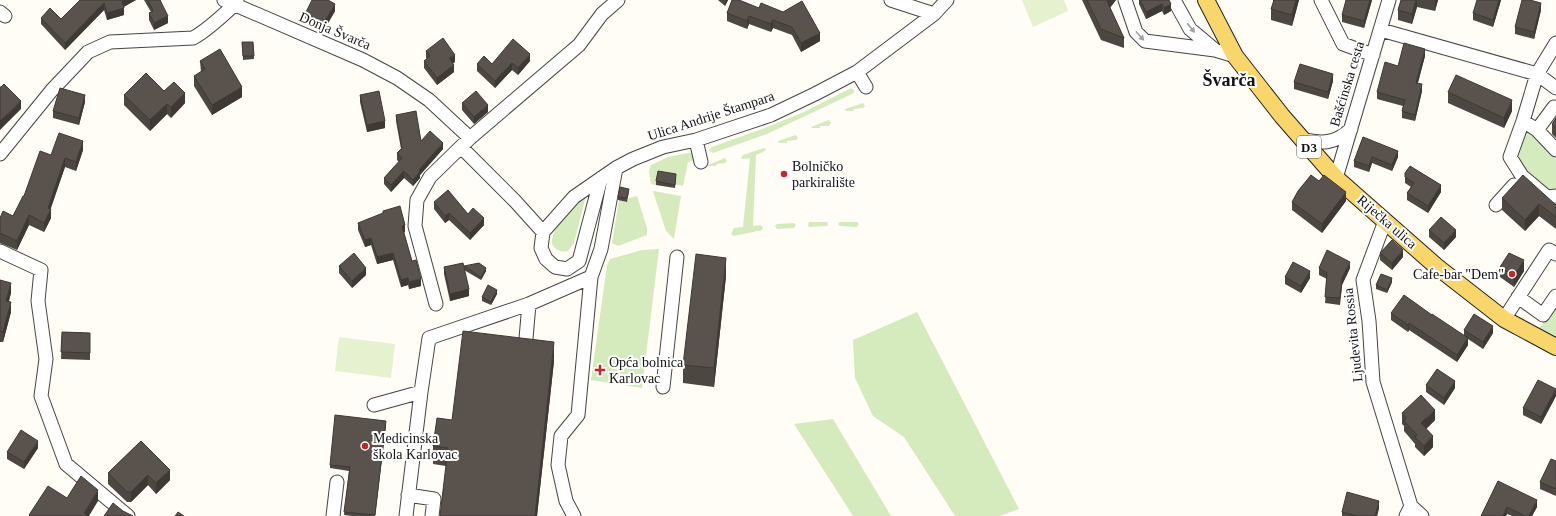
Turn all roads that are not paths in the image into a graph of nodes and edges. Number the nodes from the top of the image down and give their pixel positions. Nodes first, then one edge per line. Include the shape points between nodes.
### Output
1 (618, 0) edge
2 (891, 0) edge
3 (947, 0) edge
4 (1125, 0) edge
5 (1174, 0) edge
6 (1206, 0) edge
7 (1322, 0) edge
8 (1389, 0) edge
9 (232, 1) edge
10 (934, 14) junction
11 (1381, 30) junction
12 (1556, 43) edge
13 (1215, 50) junction
14 (1373, 55) junction
15 (1235, 56) junction
16 (857, 72) junction
17 (1537, 74) junction
18 (866, 87) dead end
19 (1556, 88) edge
20 (1554, 107) dead end
21 (1523, 121) junction
22 (1351, 129) junction
23 (1537, 130) junction
24 (1302, 139) junction
25 (696, 140) junction
26 (465, 143) junction
27 (1556, 150) edge
28 (0, 154) edge
29 (701, 162) dead end
30 (616, 168) junction
31 (1522, 176) junction
32 (601, 178) junction
33 (1336, 178) junction
34 (1556, 196) edge
35 (1496, 206) dead end
36 (1385, 221) junction
37 (544, 232) junction
38 (0, 251) edge
39 (1556, 254) edge
40 (678, 257) dead end
41 (591, 277) junction
42 (1556, 296) edge
43 (1518, 297) junction
44 (436, 304) dead end
45 (529, 304) junction
46 (1504, 319) junction
47 (1556, 347) edge
48 (525, 350) edge
49 (663, 387) dead end
50 (421, 392) junction
51 (374, 405) dead end
52 (337, 482) dead end
53 (408, 495) junction
54 (1409, 511) edge
55 (128, 516) edge
56 (333, 516) edge
57 (406, 516) edge
58 (432, 516) edge
59 (574, 516) edge
60 (1422, 516) edge

1 - 26 street via 602,14 579,45
2 - 10 street
3 - 10 street, Ulica Andrije Štampara
4 -> 13 street via 1136,32 1145,41
5 -> 13 street via 1190,30
6 - 15 main road, D3
7 - 14 street via 1343,44
8 - 11 street, Bašćinska cesta
9 - 26 street, Donja Švarča via 397,78 429,100
9 - 28 street, Donja Švarča via 203,32 193,38 110,42 88,52 52,90
10 - 16 street, Ulica Andrije Štampara
11 - 14 street, Bašćinska cesta
11 - 17 street
12 - 17 street
13 - 15 street
14 - 22 street, Bašćinska cesta
15 - 24 main road, D3
16 - 18 street
16 - 25 street, Ulica Andrije Štampara via 771,115
17 - 19 street
17 - 21 street
20 - 23 street
21 - 23 street
21 - 31 street via 1510,157
22 - 24 street via 1341,138 1329,142
22 - 33 street, Bašćinska cesta
23 - 27 street
24 - 33 main road, D3
25 - 29 street
25 - 30 street, Ulica Andrije Štampara via 663,147
26 - 37 street, Donja Švarča
26 - 44 street via 430,177 417,200 415,226
30 - 32 street, Ulica Andrije Štampara
30 - 41 street via 601,250
31 - 34 street via 1547,197
31 - 35 street
32 - 37 street, Ulica Andrije Štampara via 574,197
32 - 37 street via 579,261 567,268 555,267 546,259 541,248
33 - 36 main road, Riječka ulica / D3
36 - 46 main road, Riječka ulica / D3 via 1436,266
36 - 54 street, Ljudevita Rossia via 1363,280 1373,382
38 - 55 street via 41,270 38,301 46,359 41,396 66,464
39 - 43 street via 1549,250
40 - 49 street
41 - 45 street
41 - 59 street via 578,415 561,436 558,465 566,501
42 - 43 street via 1543,315
43 - 46 street
45 - 48 street
45 - 50 street via 429,338
46 - 47 main road, Riječka ulica / D3
50 - 51 street
50 - 53 street
52 - 56 street
53 - 57 street
53 - 58 street via 434,499
54 - 60 street

